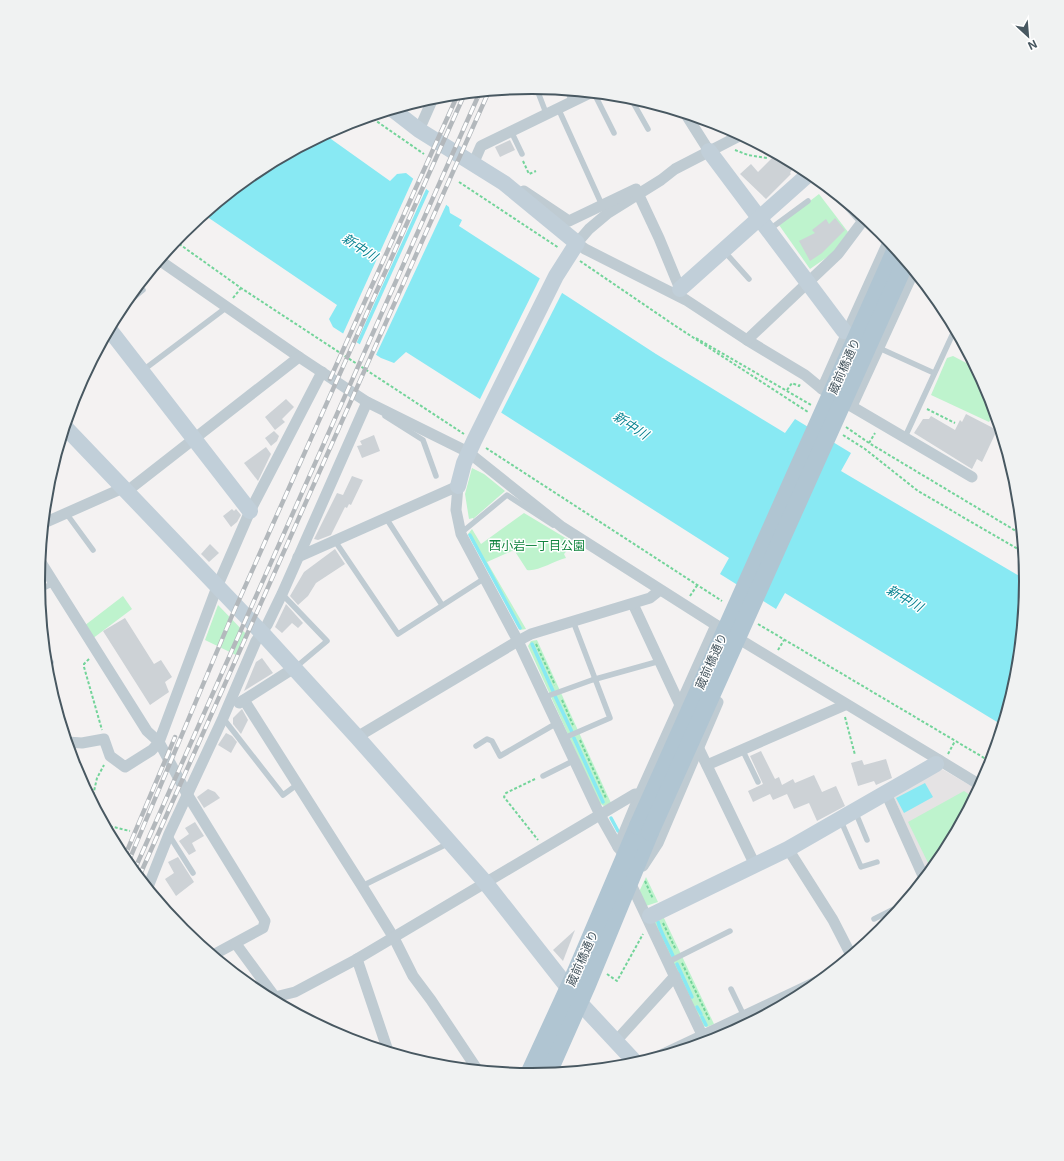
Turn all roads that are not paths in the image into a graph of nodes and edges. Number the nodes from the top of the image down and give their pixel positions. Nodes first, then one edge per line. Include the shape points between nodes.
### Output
1 (539, 94) edge
2 (569, 95) edge
3 (584, 97) edge
4 (596, 98) edge
5 (572, 102) junction
6 (430, 105) edge
7 (634, 105) edge
8 (558, 108) junction
9 (397, 113) edge
10 (546, 113) junction
11 (689, 119) edge
12 (648, 129) dead end
13 (419, 130) junction
14 (511, 131) junction
15 (614, 133) dead end
16 (734, 138) edge
17 (709, 151) junction
18 (522, 154) road end
19 (474, 162) junction
20 (805, 178) edge
21 (504, 183) junction
22 (639, 194) junction
23 (808, 202) dead end
24 (602, 204) junction
25 (862, 223) edge
26 (764, 225) junction
27 (886, 246) edge
28 (572, 248) junction
29 (723, 250) junction
30 (894, 254) edge
31 (163, 263) edge
32 (904, 266) edge
33 (912, 276) edge
34 (749, 279) dead end
35 (807, 284) junction
36 (678, 292) junction
37 (228, 305) junction
38 (845, 333) junction
39 (112, 334) edge
40 (952, 335) edge
41 (747, 340) junction
42 (879, 348) junction
43 (299, 357) junction
44 (142, 371) junction
45 (322, 372) junction
46 (934, 374) junction
47 (822, 389) junction
48 (368, 402) junction
49 (852, 406) junction
50 (379, 407) junction
51 (69, 432) edge
52 (905, 437) junction
53 (193, 438) junction
54 (472, 444) junction
55 (436, 476) dead end
56 (972, 478) dead end
57 (458, 486) junction
58 (125, 490) junction
59 (250, 512) junction
60 (66, 513) junction
61 (386, 517) junction
62 (49, 521) edge
63 (562, 527) junction
64 (461, 534) junction
65 (335, 541) junction
66 (92, 550) dead end
67 (298, 557) junction
68 (45, 569) edge
69 (485, 578) junction
70 (54, 584) junction
71 (217, 587) junction
72 (45, 588) edge
73 (660, 590) junction
74 (282, 594) junction
75 (633, 604) junction
76 (442, 605) junction
77 (573, 621) junction
78 (716, 625) junction
79 (262, 633) junction
80 (518, 640) junction
81 (744, 643) junction
82 (660, 661) junction
83 (294, 668) junction
84 (596, 680) junction
85 (545, 697) junction
86 (244, 700) junction
87 (229, 705) junction
88 (680, 706) junction
89 (844, 709) junction
90 (223, 718) junction
91 (558, 723) junction
92 (357, 737) junction
93 (564, 738) junction
94 (73, 742) edge
95 (159, 742) junction
96 (476, 746) dead end
97 (698, 747) junction
98 (742, 749) junction
99 (575, 760) junction
100 (937, 762) junction
101 (707, 764) junction
102 (544, 776) road end
103 (758, 782) dead end
104 (975, 782) edge
105 (298, 784) junction
106 (886, 793) junction
107 (187, 794) junction
108 (640, 794) junction
109 (855, 811) junction
110 (600, 815) junction
111 (840, 819) junction
112 (644, 829) junction
113 (169, 834) junction
114 (867, 840) dead end
115 (451, 842) junction
116 (788, 849) junction
117 (621, 852) junction
118 (877, 862) dead end
119 (755, 865) junction
120 (921, 872) edge
121 (193, 873) dead end
122 (631, 880) junction
123 (150, 882) edge
124 (485, 882) junction
125 (362, 886) junction
126 (889, 912) edge
127 (649, 919) junction
128 (874, 919) dead end
129 (730, 932) dead end
130 (394, 938) junction
131 (236, 944) junction
132 (849, 951) edge
133 (218, 952) edge
134 (357, 959) junction
135 (668, 962) junction
136 (675, 976) junction
137 (569, 987) junction
138 (268, 989) edge
139 (731, 989) dead end
140 (279, 996) edge
141 (580, 1002) junction
142 (762, 1009) edge
143 (744, 1016) junction
144 (718, 1030) edge
145 (702, 1036) edge
146 (616, 1041) junction
147 (386, 1045) edge
148 (631, 1057) edge
149 (469, 1063) edge
150 (551, 1067) edge
151 (532, 1068) edge

1 - 10 lane
2 - 5 lane
3 - 5 street
4 - 15 lane
5 - 8 street
6 - 13 street
7 - 12 lane
8 - 10 street
8 - 24 lane
9 - 13 street
10 - 14 street
11 - 17 street
13 - 19 street
14 - 18 lane
14 - 19 street via 482,146
16 - 17 street
17 - 22 street via 675,169
17 - 26 street
19 - 21 street
20 - 26 street
21 - 24 street via 532,196 569,221
21 - 28 street
22 - 24 street via 636,189
22 - 28 street via 598,221
22 - 36 street
23 - 26 lane
25 - 35 street via 838,254
26 - 29 street
26 - 35 street
27 - 38 street
28 - 36 street via 585,249
28 - 54 street
29 - 34 lane
29 - 36 street
30 - 112 main road, 蔵前橋通り, bridge
31 - 37 street
32 - 112 main road, 蔵前橋通り, bridge
33 - 42 street
35 - 38 street
35 - 41 street
36 - 41 street
37 - 43 street
37 - 44 lane
38 - 47 street
39 - 44 street
40 - 46 lane
41 - 47 street via 806,375
42 - 46 lane
42 - 49 street
43 - 45 street
43 - 53 street
44 - 53 street
45 - 48 street
45 - 59 street
46 - 52 lane
47 - 49 street
48 - 50 street
48 - 67 street
49 - 52 street
50 - 54 street
50 - 55 lane via 386,417 423,440
51 - 58 street
52 - 56 street
53 - 58 street
53 - 59 street
54 - 57 street
54 - 63 street
57 - 61 street
57 - 64 street via 456,510
58 - 60 street
58 - 71 street
59 - 71 street
60 - 62 street
60 - 66 lane
61 - 65 street
61 - 76 lane
63 - 64 lane via 550,524 507,495
63 - 73 street
64 - 69 street
65 - 67 street
65 - 76 lane via 398,634
67 - 74 street
68 - 70 street
69 - 76 lane
69 - 80 street
70 - 72 lane
70 - 95 street via 147,731
71 - 79 street
71 - 95 street
73 - 75 street via 650,598
73 - 78 street
74 - 79 street
74 - 83 lane via 327,640
75 - 77 street
75 - 82 street
77 - 80 street
77 - 84 lane
78 - 81 street
78 - 88 street
79 - 83 street
79 - 87 street via 256,641
80 - 85 street
80 - 92 street
81 - 89 street
81 - 97 street
82 - 84 lane
82 - 88 street
83 - 86 street
83 - 92 street
84 - 85 lane
84 - 93 lane via 610,718
85 - 91 street
86 - 87 street
86 - 105 street
87 - 90 street
88 - 108 street
89 - 98 street
89 - 100 street
90 - 105 lane via 283,795
90 - 107 street
91 - 93 street
91 - 96 lane via 500,756 492,740
92 - 115 street
93 - 99 street
94 - 95 street via 104,739 110,756 124,768 152,750
95 - 107 street
97 - 101 street
97 - 122 street via 658,843
98 - 101 street
98 - 103 lane
99 - 102 lane
99 - 110 street
100 - 104 street
100 - 106 street
101 - 119 street
105 - 125 street
106 - 109 street
106 - 120 street
107 - 113 street
107 - 131 street via 265,921 263,928
108 - 110 street via 635,794
108 - 117 street
109 - 111 street
109 - 114 lane
110 - 117 street
110 - 124 street
111 - 116 street
111 - 118 lane via 861,867
112 - 117 main road, 蔵前橋通り
112 - 122 main road, 蔵前橋通り
113 - 121 lane
113 - 123 street
115 - 124 street
115 - 125 lane
116 - 119 street
116 - 132 street
117 - 137 main road, 蔵前橋通り
119 - 127 street
122 - 127 street
122 - 141 main road, 蔵前橋通り
124 - 130 street
124 - 137 street
125 - 130 street
126 - 128 lane
127 - 135 street
129 - 135 lane
130 - 134 street
130 - 149 street via 413,976 432,1000
131 - 133 street
131 - 138 street
134 - 140 street via 295,992
134 - 147 street
135 - 136 street
136 - 145 street
136 - 146 street
137 - 141 street
137 - 151 main road, 蔵前橋通り
139 - 143 lane
141 - 146 street
141 - 150 main road, 蔵前橋通り
142 - 143 street
143 - 144 street
146 - 148 street

